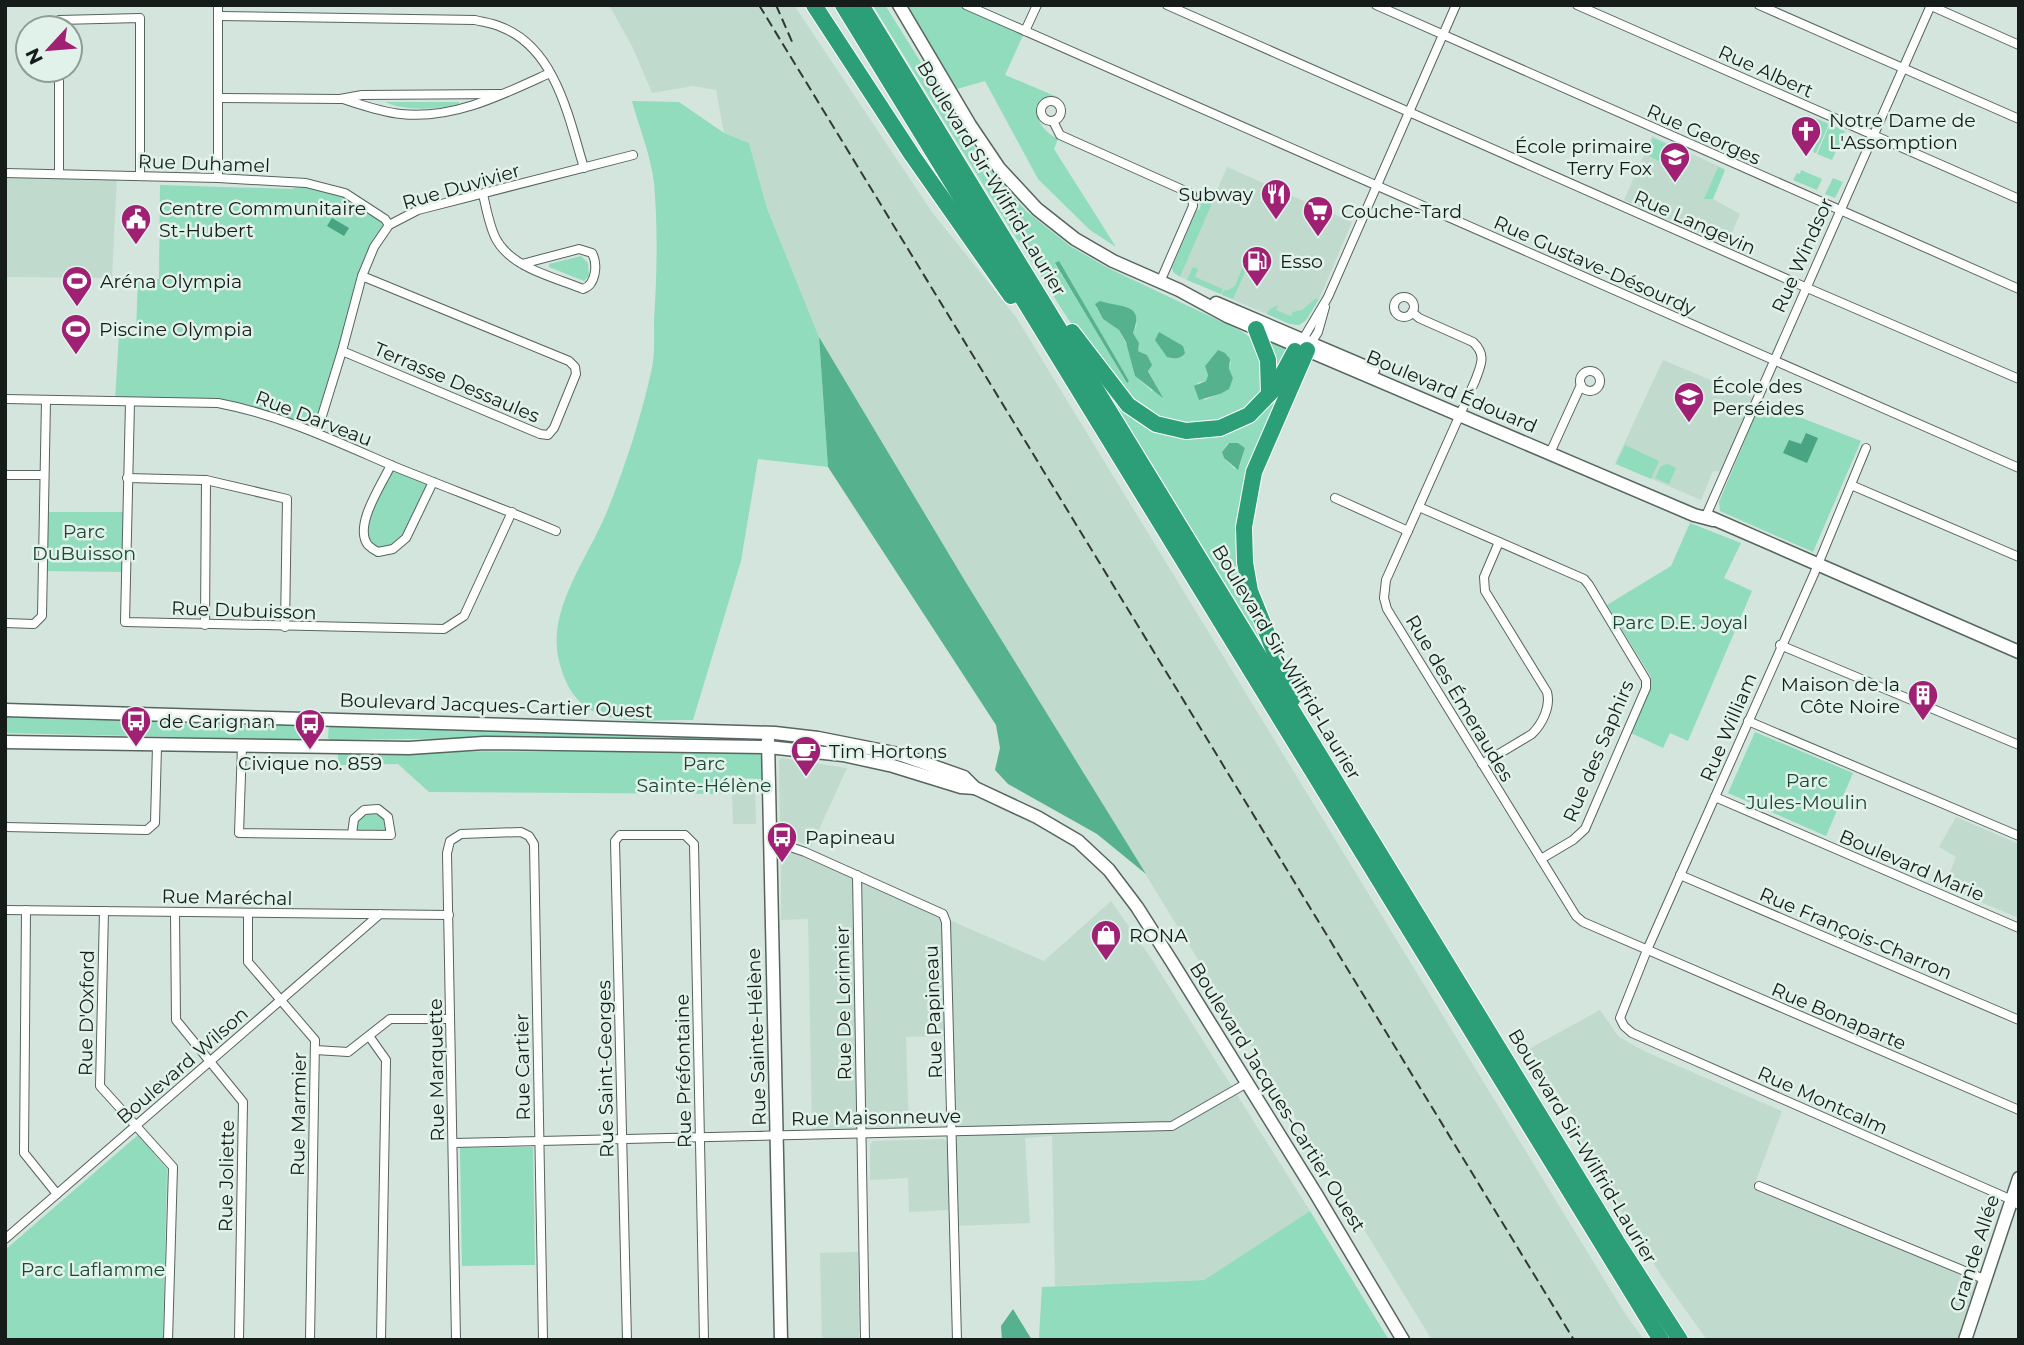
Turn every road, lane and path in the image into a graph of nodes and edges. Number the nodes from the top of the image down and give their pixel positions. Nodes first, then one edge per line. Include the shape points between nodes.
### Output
1 (218, 5) edge
2 (814, 5) edge
3 (843, 5) edge
4 (861, 5) edge
5 (892, 5) edge
6 (899, 5) edge
7 (967, 5) edge
8 (1037, 5) edge
9 (1167, 5) edge
10 (1376, 5) edge
11 (1456, 5) edge
12 (1577, 5) edge
13 (1759, 5) edge
14 (1930, 5) edge
15 (218, 16) junction
16 (84, 19) edge
17 (1025, 31) junction
18 (1443, 34) junction
19 (2019, 45) edge
20 (931, 62) junction
21 (1904, 68) junction
22 (551, 73) junction
23 (59, 84) edge
24 (501, 94) junction
25 (218, 98) junction
26 (340, 99) junction
27 (1407, 113) junction
28 (2019, 119) edge
29 (1053, 121) dead end
30 (1873, 135) junction
31 (633, 155) dead end
32 (584, 168) junction
33 (5, 173) edge
34 (59, 174) junction
35 (140, 176) junction
36 (218, 178) junction
37 (1377, 186) junction
38 (483, 194) junction
39 (2019, 199) edge
40 (1839, 210) junction
41 (389, 225) junction
42 (1017, 260) junction
43 (522, 264) junction
44 (362, 276) junction
45 (1160, 282) junction
46 (1805, 287) junction
47 (2019, 289) edge
48 (1179, 290) junction
49 (1412, 312) dead end
50 (1256, 328) junction
51 (1305, 344) junction
52 (342, 351) junction
53 (1773, 360) junction
54 (1064, 365) junction
55 (2019, 379) edge
56 (1581, 385) dead end
57 (1269, 394) junction
58 (5, 399) edge
59 (46, 400) junction
60 (130, 402) junction
61 (1460, 411) junction
62 (317, 432) junction
63 (1866, 448) dead end
64 (1551, 450) junction
65 (391, 465) junction
66 (2019, 468) edge
67 (5, 475) edge
68 (43, 475) junction
69 (127, 478) junction
70 (206, 480) junction
71 (433, 482) junction
72 (1851, 485) junction
73 (1335, 498) dead end
74 (1419, 507) junction
75 (512, 512) junction
76 (1708, 518) junction
77 (556, 531) dead end
78 (1408, 531) junction
79 (1499, 542) junction
80 (2019, 557) edge
81 (1817, 565) junction
82 (5, 623) edge
83 (205, 625) junction
84 (285, 627) junction
85 (1780, 645) junction
86 (2019, 652) edge
87 (5, 710) edge
88 (1748, 721) junction
89 (1304, 730) junction
90 (768, 732) junction
91 (5, 741) edge
92 (2019, 745) edge
93 (157, 746) junction
94 (242, 746) junction
95 (768, 747) junction
96 (1482, 764) junction
97 (975, 788) junction
98 (1715, 797) junction
99 (5, 827) edge
100 (488, 833) joint
101 (352, 834) junction
102 (656, 835) joint
103 (2019, 836) edge
104 (770, 840) junction
105 (1541, 859) junction
106 (857, 875) junction
107 (1680, 875) junction
108 (5, 910) edge
109 (26, 910) junction
110 (104, 911) junction
111 (176, 912) junction
112 (248, 913) junction
113 (380, 914) junction
114 (449, 915) junction
115 (2019, 928) edge
116 (1647, 950) junction
117 (280, 1000) junction
118 (1620, 1018) joint
119 (450, 1020) junction
120 (2019, 1020) edge
121 (369, 1036) junction
122 (314, 1050) junction
123 (210, 1062) junction
124 (1247, 1083) junction
125 (2019, 1110) edge
126 (136, 1125) junction
127 (952, 1131) junction
128 (862, 1133) junction
129 (778, 1135) junction
130 (700, 1137) junction
131 (622, 1139) junction
132 (539, 1141) junction
133 (453, 1143) junction
134 (2019, 1178) edge
135 (1759, 1186) dead end
136 (57, 1194) junction
137 (2015, 1202) edge
138 (5, 1239) edge
139 (1984, 1279) junction
140 (168, 1340) edge
141 (239, 1340) edge
142 (310, 1340) edge
143 (381, 1340) edge
144 (456, 1340) edge
145 (543, 1340) edge
146 (627, 1340) edge
147 (704, 1340) edge
148 (781, 1340) edge
149 (865, 1340) edge
150 (957, 1340) edge
151 (1403, 1340) edge
152 (1661, 1340) edge
153 (1680, 1340) edge
154 (1965, 1340) edge

1 - 15 street
2 - 54 highway via 987,264
3 - 54 highway, Boulevard Sir-Wilfrid-Laurier
4 - 42 highway, Boulevard Sir-Wilfrid-Laurier
5 - 20 main road, Boulevard Édouard
6 - 20 main road, Boulevard Édouard
7 - 17 street, Rue Gustave-Désourdy
8 - 17 street
9 - 27 street, Rue Langevin
10 - 18 street, Rue Georges
11 - 18 street
12 - 30 street, Rue Albert
13 - 21 street
14 - 19 street
14 - 21 street, Rue Windsor
15 - 22 street via 475,20 502,27 528,43
15 - 25 street
16 - 35 street via 140,18
17 - 37 street, Rue Gustave-Désourdy
18 - 27 street
18 - 40 street, Rue Georges
20 - 45 main road, Boulevard Édouard via 988,153 1024,197 1081,243
21 - 28 street
21 - 30 street, Rue Windsor
22 - 24 street
22 - 32 street
23 - 34 street
24 - 26 street
24 - 26 street via 436,114 403,114
25 - 26 street
25 - 36 street
27 - 37 street
27 - 46 street, Rue Langevin
29 - 45 street via 1060,135 1192,194 1194,206
30 - 39 street, Rue Albert
30 - 40 street, Rue Windsor
31 - 32 street, Rue Duvivier
32 - 38 street, Rue Duvivier
33 - 34 street, Rue Duhamel
34 - 35 street, Rue Duhamel
35 - 36 street, Rue Duhamel
36 - 41 street, Rue Duhamel via 291,181 335,190
37 - 51 street via 1318,332
37 - 53 street, Rue Gustave-Désourdy
38 - 41 street, Rue Duvivier via 418,211
38 - 43 street via 495,237 511,259
40 - 46 street, Rue Windsor
40 - 47 street, Rue Georges
41 - 44 street, Rue Duvivier
42 - 57 highway via 1119,396 1150,421 1186,431 1214,429 1249,415
42 - 89 highway, Boulevard Sir-Wilfrid-Laurier
43 - 43 street via 583,289 592,283 595,258 579,249
44 - 52 street, Rue Duvivier
44 - 52 street, Terrasse Dessaules via 569,361 576,374 548,435
45 - 48 main road, Boulevard Édouard
46 - 53 street, Rue Windsor
46 - 55 street, Rue Langevin
48 - 50 main road, Boulevard Édouard
48 - 51 main road, Boulevard Édouard via 1231,308
49 - 61 street, Rue des Émeraudes via 1480,348 1482,363
50 - 51 main road, Boulevard Édouard
50 - 57 highway via 1269,365
51 - 57 highway
51 - 61 main road, Boulevard Édouard
51 - 89 highway via 1254,472 1244,534 1252,598
52 - 62 street, Rue Duvivier
53 - 66 street, Rue Gustave-Désourdy
53 - 76 street, Rue Windsor
54 - 152 highway, Boulevard Sir-Wilfrid-Laurier
56 - 64 street
58 - 59 street, Rue Darveau
59 - 60 street, Rue Darveau
59 - 68 street
60 - 62 street, Rue Darveau via 218,403
60 - 69 street, Rue Dubuisson
61 - 64 main road, Boulevard Édouard
61 - 74 street, Rue des Émeraudes
62 - 65 street, Rue Darveau
63 - 72 street, Rue William
64 - 76 main road, Boulevard Édouard
65 - 71 street, Rue Darveau
65 - 71 street via 363,530 368,545 378,552 393,549 406,538
67 - 68 street
68 - 82 street via 42,616 34,624
69 - 70 street
69 - 83 street, Rue Dubuisson via 125,622
70 - 83 street
70 - 84 street via 287,499
71 - 75 street, Rue Darveau
72 - 80 street
72 - 81 street, Rue William
73 - 78 street
74 - 78 street, Rue des Émeraudes
74 - 79 street, Rue des Saphirs
75 - 77 street, Rue Darveau
75 - 84 street, Rue Dubuisson via 464,616 451,626 437,631
76 - 81 main road, Boulevard Édouard
78 - 96 street, Rue des Émeraudes via 1385,583 1387,609
79 - 96 street via 1484,576 1485,591 1549,699 1532,734
79 - 105 street, Rue des Saphirs via 1584,579 1646,680 1585,829
81 - 85 street, Rue William
81 - 86 main road, Boulevard Édouard
83 - 84 street, Rue Dubuisson
85 - 88 street, Rue William
85 - 92 street
87 - 90 main road, Boulevard Jacques-Cartier Ouest
88 - 98 street, Rue William
88 - 103 street
89 - 153 highway, Boulevard Sir-Wilfrid-Laurier
90 - 95 main road, Rue Sainte-Hélène
90 - 97 main road, Boulevard Jacques-Cartier Ouest via 899,754 964,777
91 - 93 main road, Boulevard Jacques-Cartier Ouest
93 - 94 main road, Boulevard Jacques-Cartier Ouest
93 - 99 street via 155,823 147,830
94 - 95 main road, Boulevard Jacques-Cartier Ouest
94 - 101 street via 239,833
95 - 97 main road, Boulevard Jacques-Cartier Ouest via 843,755
95 - 104 main road, Rue Sainte-Hélène
96 - 105 street, Rue des Émeraudes
97 - 124 main road, Boulevard Jacques-Cartier Ouest via 1078,841 1109,870 1137,906
98 - 107 street, Rue William
98 - 115 street, Boulevard Marie
100 - 114 street, Rue Marquette via 460,834 450,841
100 - 132 street, Rue Cartier via 521,832 534,844
101 - 101 street via 391,835 388,817 377,809 364,810 354,819
102 - 130 street, Rue Préfontaine via 685,835 694,844
102 - 131 street, Rue Saint-Georges via 620,835 615,841
104 - 106 street, Rue Papineau
104 - 129 main road, Rue Sainte-Hélène
105 - 116 street, Rue des Émeraudes via 1576,916
106 - 127 street, Rue Papineau via 943,914 946,922
106 - 128 street, Rue De Lorimier
107 - 116 street, Rue William
107 - 120 street, Rue François-Charron
108 - 109 street, Rue Maréchal
109 - 110 street, Rue Maréchal
109 - 136 street via 24,1153
110 - 111 street, Rue Maréchal
110 - 126 street, Rue D'Oxford via 100,1086
111 - 112 street, Rue Maréchal
111 - 123 street, Rue Joliette via 174,1015
112 - 113 street, Rue Maréchal
112 - 117 street, Rue Marmier via 248,962
113 - 114 street, Rue Maréchal
113 - 117 street, Boulevard Wilson
114 - 119 street, Rue Marquette
116 - 118 street, Rue William
116 - 125 street, Rue Bonaparte
117 - 122 street, Rue Marmier via 315,1040
117 - 123 street, Boulevard Wilson
118 - 137 street, Rue Montcalm via 1632,1033
119 - 121 street via 390,1020
119 - 133 street, Rue Marquette
121 - 122 street via 348,1052
121 - 143 street via 386,1060
122 - 142 street, Rue Marmier
123 - 126 street, Boulevard Wilson
123 - 141 street, Rue Joliette via 241,1097 243,1106
124 - 127 street, Rue Maisonneuve via 1171,1126
124 - 151 main road, Boulevard Jacques-Cartier Ouest
126 - 136 street, Boulevard Wilson
126 - 140 street, Rue D'Oxford via 173,1167
127 - 128 street, Rue Maisonneuve
127 - 150 street, Rue Papineau
128 - 129 street, Rue Maisonneuve
128 - 149 street, Rue De Lorimier
129 - 130 street, Rue Maisonneuve
129 - 148 main road, Rue Sainte-Hélène
130 - 131 street, Rue Maisonneuve
130 - 147 street, Rue Préfontaine
131 - 132 street, Rue Maisonneuve
131 - 146 street, Rue Saint-Georges
132 - 133 street, Rue Maisonneuve
132 - 145 street, Rue Cartier
133 - 144 street, Rue Marquette
134 - 137 main road, Grande Allée
135 - 139 street
136 - 138 street, Boulevard Wilson
137 - 139 main road, Grande Allée
139 - 154 main road, Grande Allée

